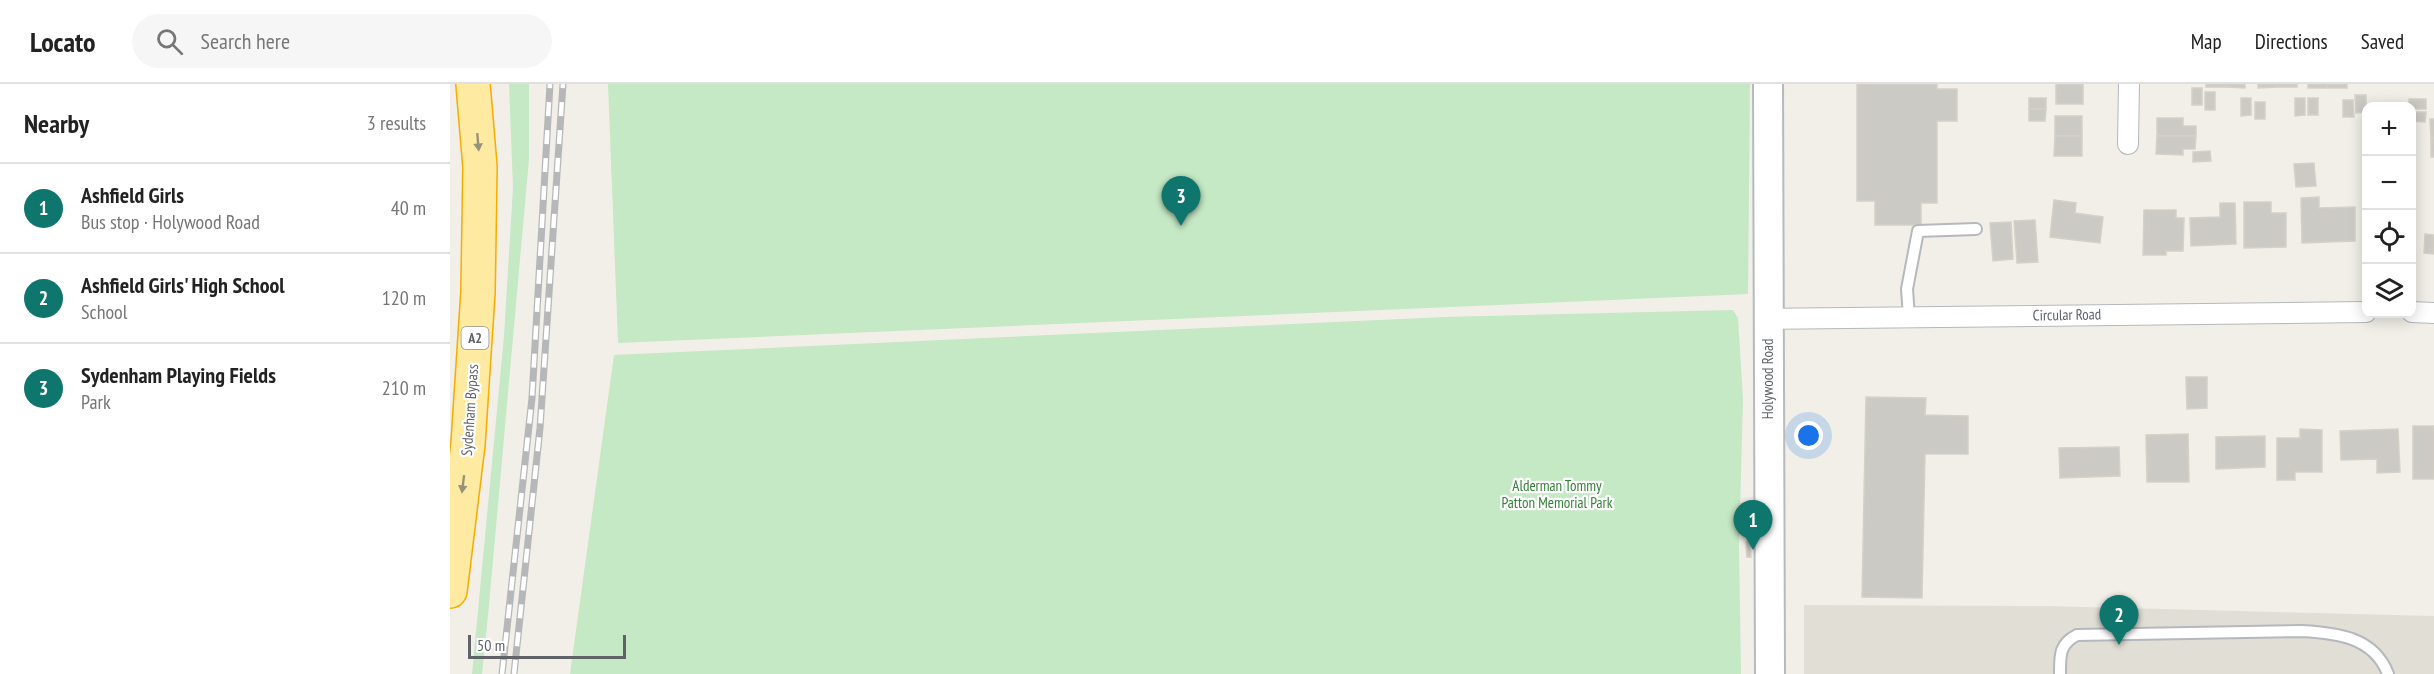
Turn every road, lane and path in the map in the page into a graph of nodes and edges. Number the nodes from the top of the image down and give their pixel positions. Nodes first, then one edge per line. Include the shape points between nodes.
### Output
1 (473, 84) edge
2 (1768, 84) edge
3 (2129, 84) edge
4 (2128, 144) dead end
5 (1976, 230) dead end
6 (2362, 312) edge
7 (2416, 312) edge
8 (2434, 313) edge
9 (1909, 317) junction
10 (1767, 319) junction
11 (450, 591) edge
12 (1770, 674) edge
13 (2060, 674) edge
14 (2388, 674) edge

1 -> 11 highway, Sydenham Bypass / A2 via 480,167 478,292 468,444
2 - 10 main road, Holywood Road
3 - 4 street
5 - 9 lane via 1918,231 1907,289
6 - 9 street, Circular Road
7 - 8 street
9 - 10 street, Circular Road
10 - 12 main road, Holywood Road
13 - 14 lane via 2062,647 2077,635 2302,631 2353,638 2371,648

